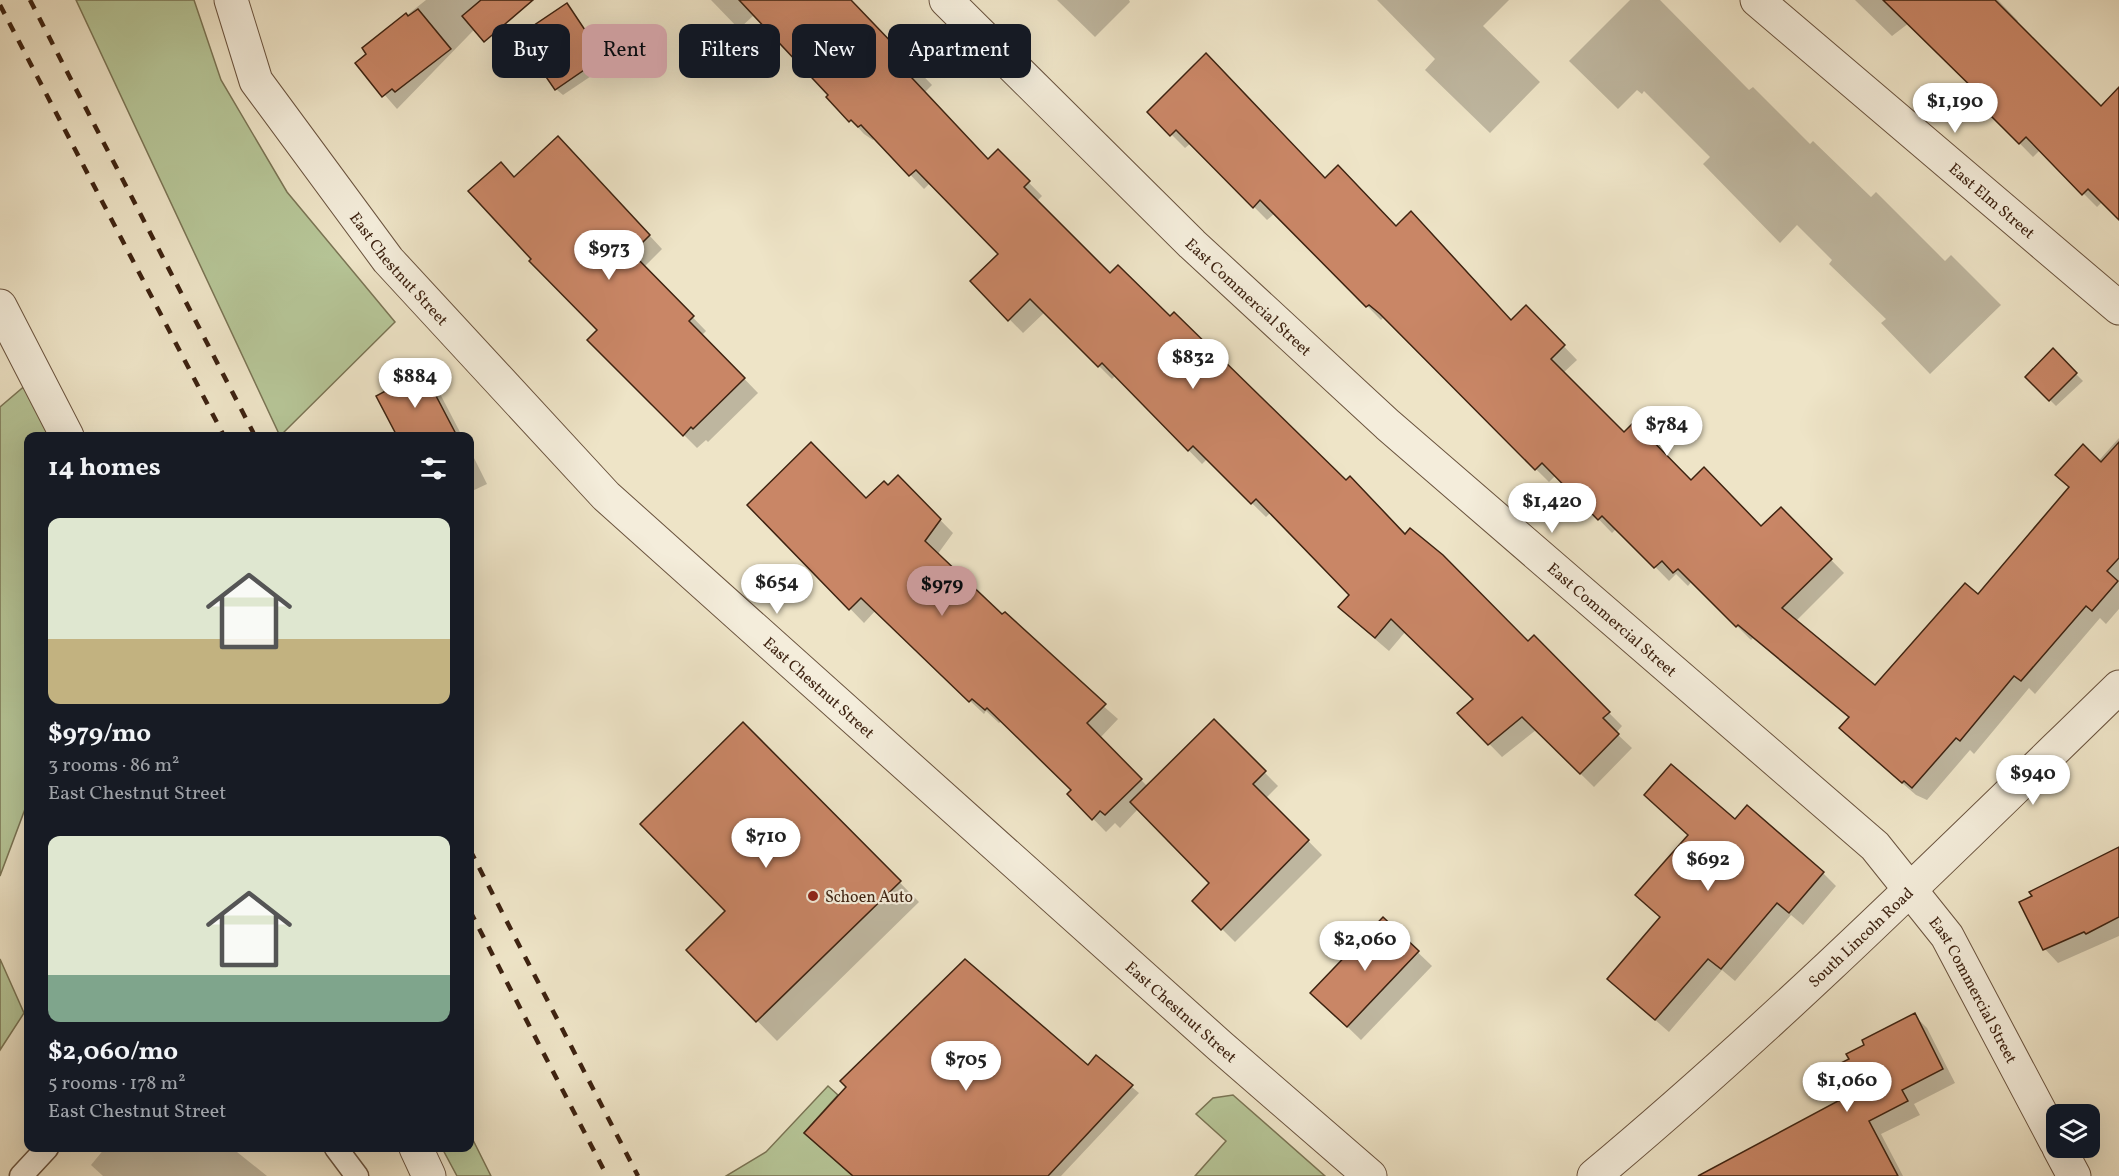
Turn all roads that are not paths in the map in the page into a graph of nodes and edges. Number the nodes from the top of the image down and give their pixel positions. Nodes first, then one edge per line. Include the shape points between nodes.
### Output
1 (231, 0) edge
2 (946, 0) edge
3 (1757, 0) edge
4 (0, 306) edge
5 (2119, 308) edge
6 (65, 432) edge
7 (2119, 687) edge
8 (1912, 890) junction
9 (2046, 1123) edge
10 (43, 1152) edge
11 (339, 1152) edge
12 (418, 1152) edge
13 (2064, 1158) edge
14 (21, 1176) edge
15 (357, 1176) edge
16 (429, 1176) edge
17 (1370, 1176) edge
18 (1594, 1176) edge
19 (2074, 1176) edge

1 - 17 street, East Chestnut Street via 256,81 388,260 606,496
2 - 8 street, East Commercial Street via 1192,244 1388,425 1875,846
3 - 5 street, East Elm Street
4 - 6 street
7 - 8 street, South Lincoln Road
8 - 9 street, East Commercial Street via 1953,946
8 - 18 street, South Lincoln Road via 1677,1106
10 - 14 lane
11 - 15 lane
12 - 16 street
13 - 19 street

